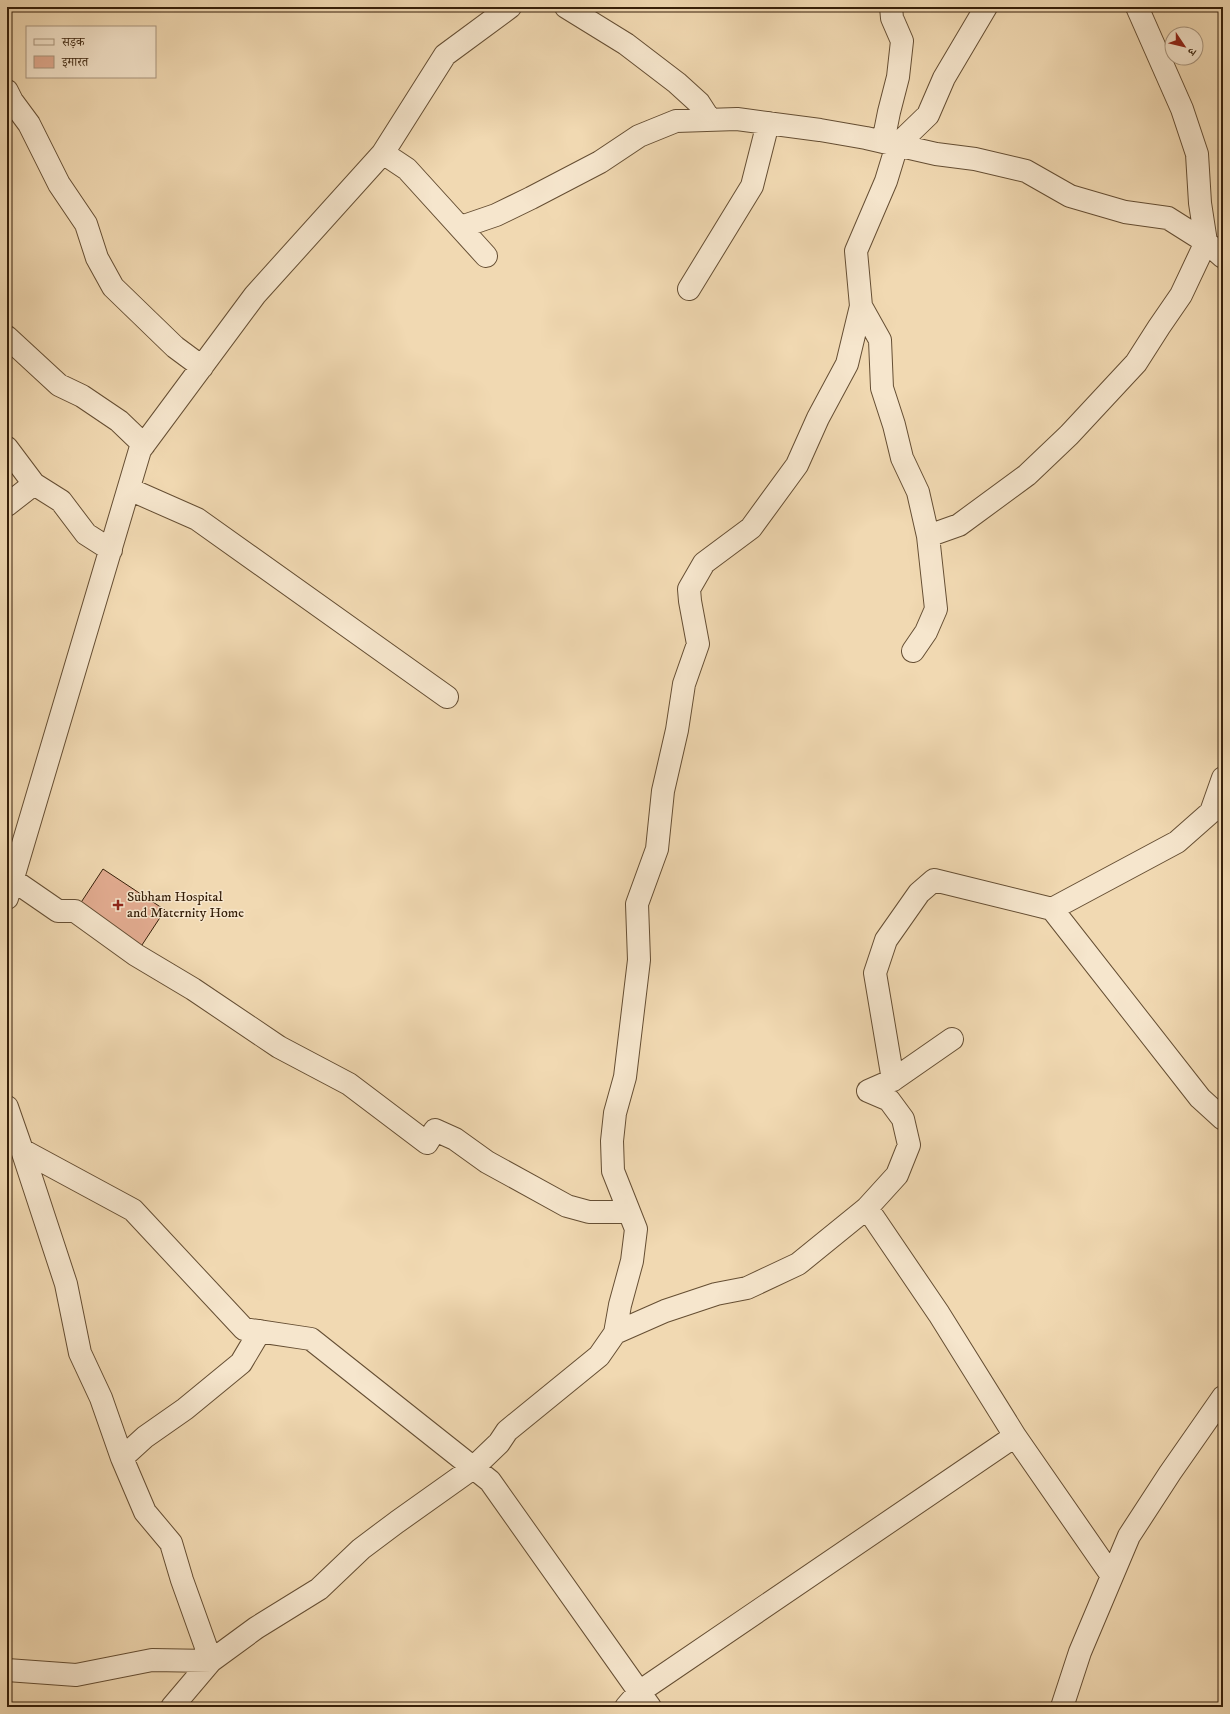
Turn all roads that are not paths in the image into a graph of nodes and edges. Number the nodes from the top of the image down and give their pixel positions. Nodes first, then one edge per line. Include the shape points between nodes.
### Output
1 (510, 7) edge
2 (566, 7) edge
3 (891, 7) edge
4 (986, 7) edge
5 (1136, 7) edge
6 (7, 91) edge
7 (710, 120) junction
8 (768, 123) junction
9 (890, 144) junction
10 (383, 153) junction
11 (461, 226) junction
12 (1215, 243) edge
13 (486, 256) dead end
14 (1223, 257) edge
15 (689, 289) dead end
16 (861, 306) junction
17 (7, 337) edge
18 (202, 367) junction
19 (144, 445) junction
20 (7, 448) edge
21 (34, 484) junction
22 (129, 489) junction
23 (7, 505) edge
24 (928, 536) junction
25 (111, 550) junction
26 (913, 651) dead end
27 (447, 697) dead end
28 (1223, 778) edge
29 (1217, 810) edge
30 (10, 889) edge
31 (1052, 908) junction
32 (952, 1039) dead end
33 (893, 1080) junction
34 (7, 1107) edge
35 (1223, 1119) edge
36 (22, 1150) junction
37 (867, 1208) junction
38 (628, 1212) junction
39 (260, 1331) junction
40 (616, 1333) junction
41 (1223, 1397) edge
42 (1015, 1436) junction
43 (122, 1458) junction
44 (473, 1468) junction
45 (1112, 1576) junction
46 (211, 1661) junction
47 (7, 1670) edge
48 (638, 1702) edge
49 (172, 1707) edge
50 (1062, 1707) edge

1 - 10 street via 445,55
2 - 7 street via 626,44 667,75 699,102
3 - 9 street via 892,18 902,41 898,77 889,112
4 - 9 street via 944,78 928,115
5 - 12 street via 1182,109 1198,154 1200,203
6 - 18 street via 29,124 59,184 86,224 97,258 113,287 175,347
7 - 8 street via 737,119
7 - 11 street via 676,121 640,136 600,162 531,198 496,215
8 - 9 street
8 - 15 street via 752,186
9 - 12 street via 936,154 975,158 1026,171 1070,196 1125,212 1168,218
9 - 16 street via 886,181 856,251
10 - 11 street via 407,169
10 - 18 street via 255,295
11 - 13 street
12 - 14 street
12 - 24 street via 1136,363 1069,435 1027,474 959,525
16 - 24 street via 880,340 882,388 902,458 918,492
16 - 38 street via 847,364 818,418 797,465 751,528 704,563 690,589 698,644 684,684 663,791 657,849 637,904 639,960 625,1077 615,1113 612,1141 613,1171
17 - 19 street via 59,384 119,421
18 - 19 street
19 - 22 street via 140,450
20 - 21 street
21 - 23 street
21 - 25 street via 61,501 86,534
22 - 25 street
22 - 27 street via 197,519
24 - 26 street via 936,609 926,632
25 - 30 street
28 - 29 street
29 - 31 street via 1178,842
30 - 38 street via 58,910 75,911 136,955 193,989 279,1047 349,1084 427,1143 435,1130 455,1139 487,1162 567,1206 589,1212
31 - 33 street via 934,880 919,893 886,940 875,973
31 - 35 street via 1200,1098
32 - 33 street
33 - 37 street via 868,1091 889,1100 903,1119 909,1145 897,1175
34 - 36 street
36 - 39 street via 133,1210 244,1329
36 - 43 street via 66,1284 80,1353 101,1398
37 - 40 street via 798,1264 746,1288 716,1294 665,1311
37 - 42 street via 939,1314
38 - 40 street via 636,1229 632,1261
39 - 43 street via 242,1363
39 - 44 street via 311,1339
40 - 44 street via 599,1356 507,1431
41 - 45 street via 1129,1536
42 - 45 street
42 - 48 street
43 - 46 street via 145,1512 171,1543
44 - 46 street via 361,1549 318,1589 256,1628
44 - 48 street via 490,1481
45 - 50 street via 1080,1652
46 - 47 street via 152,1660 76,1675
46 - 49 street

